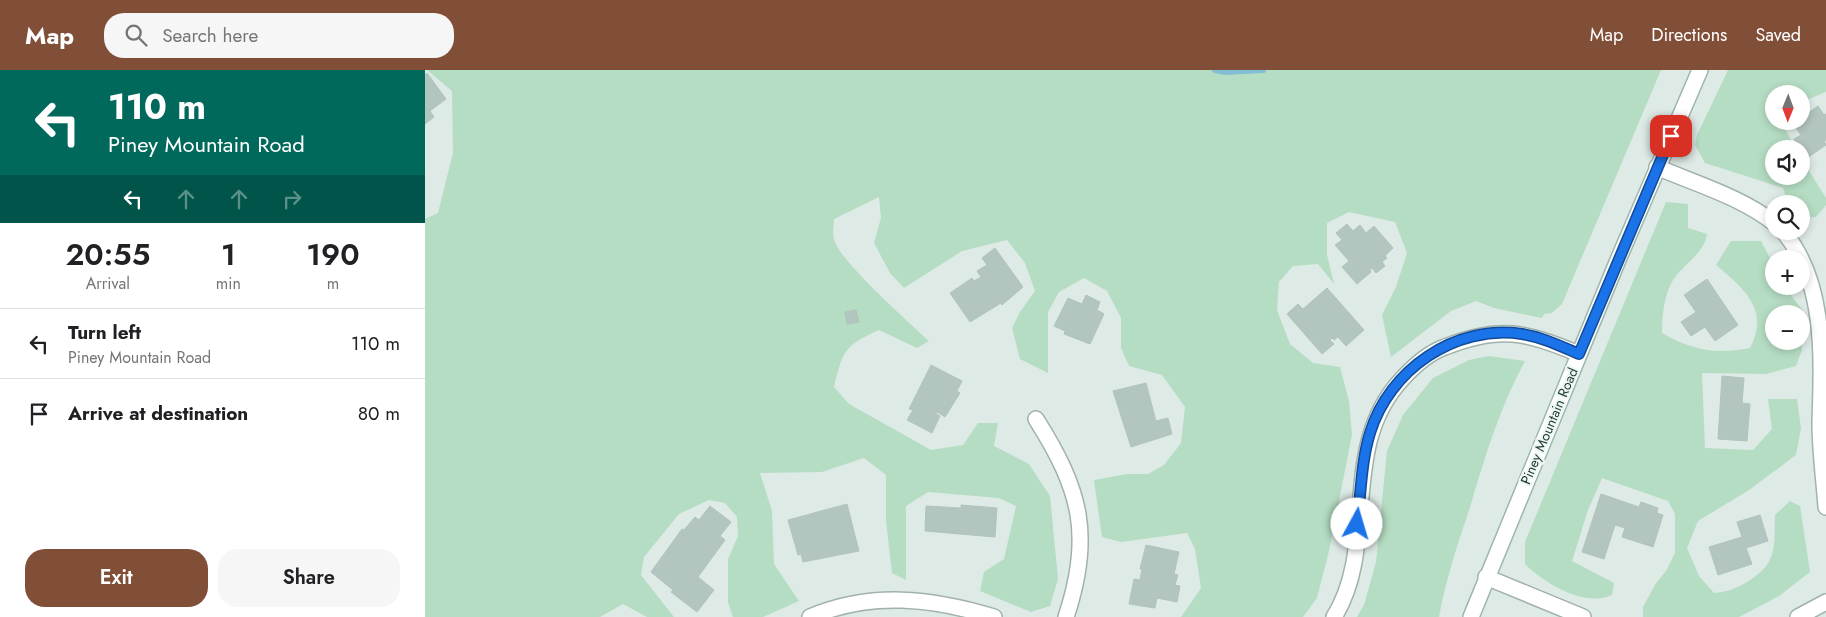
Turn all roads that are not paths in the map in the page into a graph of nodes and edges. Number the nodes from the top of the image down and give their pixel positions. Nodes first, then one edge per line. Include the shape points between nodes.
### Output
1 (1700, 70) edge
2 (1657, 167) junction
3 (1765, 216) edge
4 (1791, 240) edge
5 (1579, 354) junction
6 (1036, 419) dead end
7 (1826, 507) edge
8 (1486, 577) junction
9 (1826, 602) edge
10 (810, 617) edge
11 (994, 617) edge
12 (1066, 617) edge
13 (1334, 617) edge
14 (1471, 617) edge
15 (1583, 617) edge
16 (1798, 617) edge

1 - 2 street, Piney Mountain Road
2 - 3 street
2 - 5 street, Piney Mountain Road
4 - 7 street via 1804,255 1817,283 1823,311 1826,340 1820,424
5 - 8 street, Piney Mountain Road
5 - 13 street via 1521,334 1493,333 1468,337 1415,364 1380,409 1370,433 1353,563 1347,590
6 - 12 street via 1064,467 1079,513 1081,555
8 - 14 street, Piney Mountain Road
8 - 15 street
9 - 16 street
10 - 11 street via 857,602 892,599 927,601

